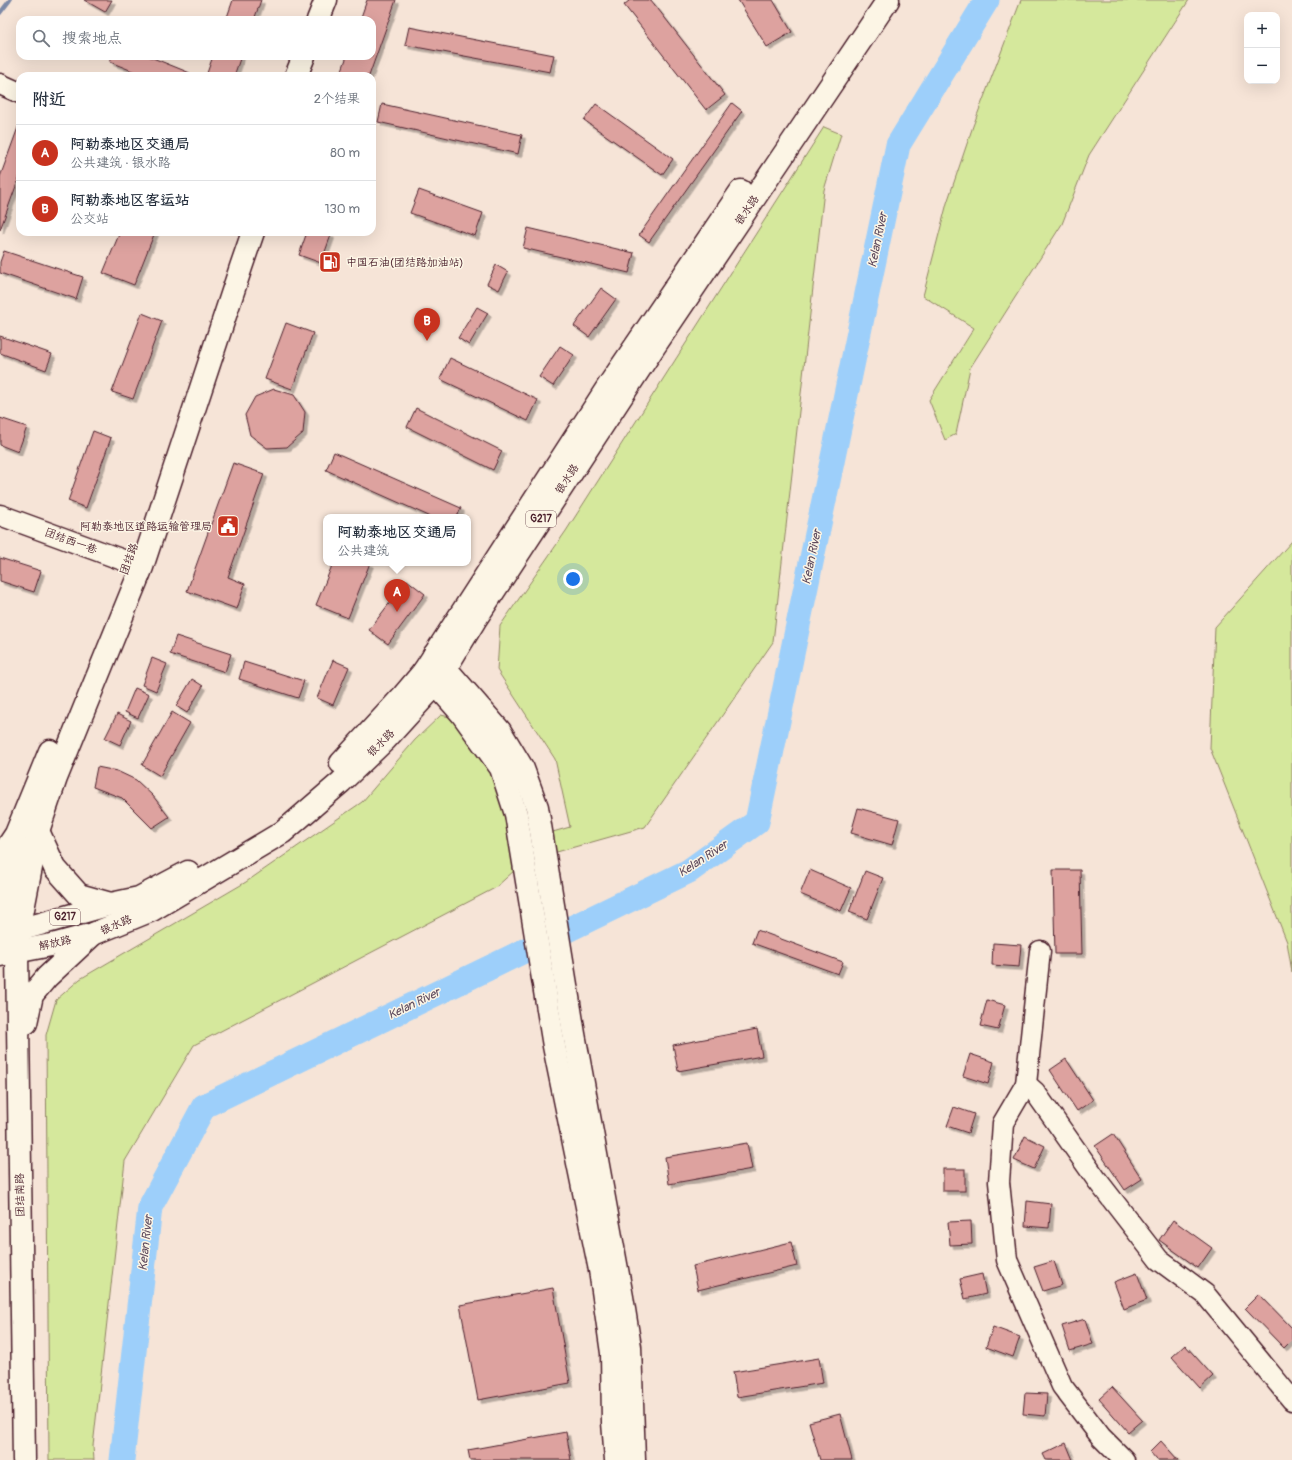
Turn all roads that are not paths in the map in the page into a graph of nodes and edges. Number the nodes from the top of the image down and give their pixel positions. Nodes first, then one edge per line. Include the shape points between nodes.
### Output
1 (326, 0) edge
2 (341, 0) edge
3 (871, 0) edge
4 (888, 0) edge
5 (320, 16) edge
6 (335, 16) edge
7 (302, 60) edge
8 (318, 60) edge
9 (298, 72) edge
10 (314, 72) edge
11 (0, 84) edge
12 (16, 91) edge
13 (236, 236) edge
14 (252, 236) edge
15 (0, 516) edge
16 (135, 564) junction
17 (435, 670) junction
18 (38, 831) junction
19 (16, 834) junction
20 (0, 858) edge
21 (111, 904) junction
22 (0, 919) edge
23 (93, 934) junction
24 (9, 943) edge
25 (1040, 951) dead end
26 (18, 1053) junction
27 (1026, 1084) junction
28 (1292, 1400) edge
29 (24, 1460) edge
30 (616, 1460) edge
31 (634, 1460) edge
32 (1124, 1460) edge

1 - 5 main road
2 - 6 main road
3 - 17 main road, 银水路 / G217 via 614,378
4 - 17 main road, 银水路 / G217 via 474,620
7 - 9 main road
8 - 10 main road
11 - 12 street
13 - 16 main road, 团结路
14 - 16 main road, 团结路
15 - 16 street, 团结西一巷
16 - 18 main road, 团结路
16 - 19 main road, 团结路
17 - 21 main road, 银水路 / G217 via 402,697 336,768 268,824 196,868 139,898
17 - 23 main road, 银水路 / G217 via 380,745 283,832 152,910
17 - 30 main road via 462,714 501,768 516,814 554,1046 600,1270 612,1353
17 - 31 main road via 500,731 523,769 537,807 574,1034 630,1347
18 - 21 main road via 55,868 79,895
18 - 24 main road, 团结路
19 - 20 main road
19 - 22 main road
21 - 24 main road, G217
23 - 24 main road, 解放路 / G217 via 56,944
23 - 26 main road via 47,977 32,995
24 - 26 main road, 团结南路
25 - 27 street
26 - 29 main road, 团结南路
27 - 28 street via 1036,1092 1159,1260 1205,1294
27 - 32 street via 1003,1123 999,1182 1008,1260 1062,1386 1101,1436

